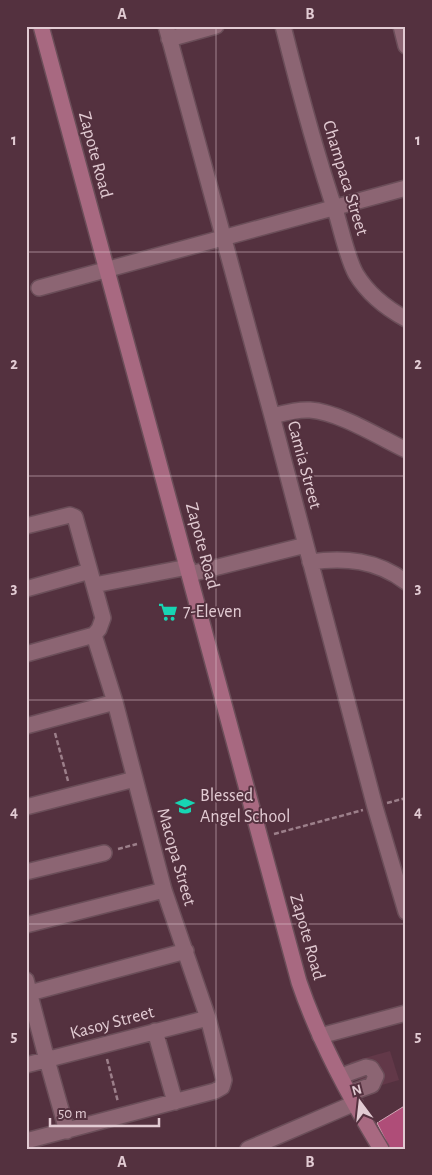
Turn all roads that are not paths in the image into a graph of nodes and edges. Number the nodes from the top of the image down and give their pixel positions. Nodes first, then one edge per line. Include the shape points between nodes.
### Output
1 (41, 26) edge
2 (216, 26) edge
3 (283, 26) edge
4 (400, 26) edge
5 (168, 32) edge
6 (406, 46) edge
7 (406, 188) edge
8 (334, 207) junction
9 (222, 237) junction
10 (107, 270) junction
11 (39, 288) dead end
12 (406, 320) edge
13 (272, 416) junction
14 (406, 450) edge
15 (26, 526) edge
16 (306, 545) junction
17 (310, 562) junction
18 (189, 570) junction
19 (92, 578) junction
20 (406, 582) edge
21 (26, 589) edge
22 (94, 635) junction
23 (26, 654) edge
24 (116, 702) junction
25 (26, 726) edge
26 (135, 779) junction
27 (26, 807) edge
28 (104, 852) road end
29 (26, 872) edge
30 (164, 890) junction
31 (406, 912) edge
32 (26, 925) edge
33 (186, 951) junction
34 (27, 989) edge
35 (406, 1013) edge
36 (208, 1018) junction
37 (155, 1031) junction
38 (320, 1036) junction
39 (47, 1060) junction
40 (26, 1065) edge
41 (341, 1076) junction
42 (353, 1098) junction
43 (175, 1102) junction
44 (67, 1131) junction
45 (26, 1141) edge
46 (248, 1149) edge
47 (381, 1149) edge

1 - 10 main road, Zapote Road
2 - 5 street
3 - 8 street, Champaca Street
4 - 6 street
5 - 9 street, Camia Street
7 - 8 street
8 - 9 street
8 - 12 street, Champaca Street via 355,273 371,295
9 - 10 street
9 - 13 street, Camia Street
10 - 11 street
10 - 18 main road, Zapote Road
13 - 14 street via 309,410 326,413
13 - 16 street, Camia Street
15 - 19 street via 70,515 74,517
16 - 17 street, Camia Street
16 - 18 street
17 - 20 street via 348,560 370,563
17 - 31 street, Camia Street
18 - 19 street
18 - 38 main road, Zapote Road via 299,982
19 - 21 street
19 - 22 street via 103,618
22 - 23 street
22 - 24 street, Macopa Street
24 - 25 street
24 - 26 street, Macopa Street
26 - 27 street
26 - 30 street, Macopa Street
28 - 29 street
30 - 32 street
30 - 33 street, Macopa Street
33 - 34 street
33 - 36 street, Macopa Street
34 - 39 street
35 - 38 street
36 - 37 street, Kasoy Street
36 - 43 street, Macopa Street via 224,1080 222,1087
37 - 39 street, Kasoy Street
37 - 43 street
38 - 41 main road, Zapote Road
39 - 40 street, Kasoy Street
39 - 44 street
41 - 42 main road, Zapote Road
41 - 42 street via 366,1067 374,1072 376,1076 372,1084
42 - 46 street
42 - 47 main road, Zapote Road
43 - 44 street
44 - 45 street

